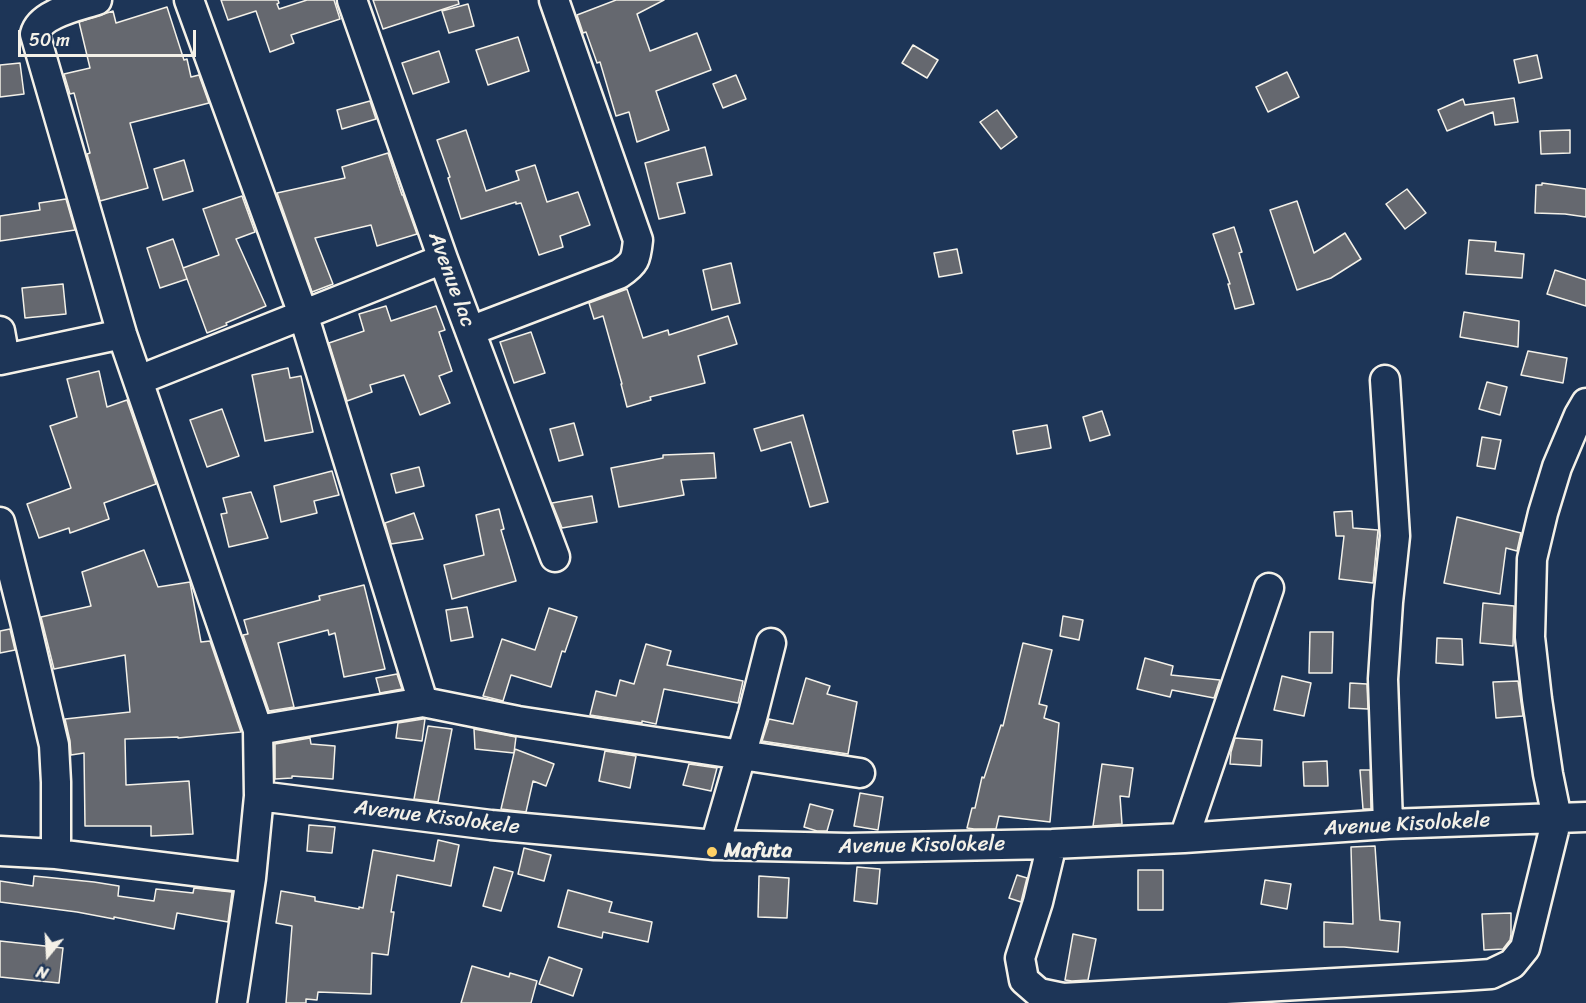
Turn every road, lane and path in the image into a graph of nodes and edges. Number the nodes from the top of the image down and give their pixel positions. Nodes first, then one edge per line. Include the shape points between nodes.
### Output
1 (189, 0) edge
2 (351, 0) edge
3 (554, 0) edge
4 (82, 2) edge
5 (443, 259) junction
6 (303, 314) junction
7 (0, 331) edge
8 (470, 331) junction
9 (122, 334) junction
10 (3, 359) edge
11 (139, 380) junction
12 (1384, 380) dead end
13 (1586, 403) edge
14 (0, 522) edge
15 (555, 558) dead end
16 (1269, 588) dead end
17 (771, 643) dead end
18 (423, 702) junction
19 (258, 729) junction
20 (740, 755) junction
21 (860, 773) dead end
22 (259, 796) junction
23 (1586, 817) edge
24 (1557, 818) junction
25 (1388, 824) junction
26 (1184, 838) junction
27 (1052, 844) junction
28 (716, 845) junction
29 (0, 851) edge
30 (56, 854) junction
31 (251, 878) junction
32 (232, 1003) edge

1 - 6 street
2 - 5 street, Avenue lac
3 - 8 street via 638,240 637,254 633,265 619,274
4 - 9 street via 41,22 35,34
5 - 6 street
5 - 8 street, Avenue lac
6 - 11 street
6 - 18 street
7 - 10 street
8 - 15 street, Avenue lac
9 - 10 street
9 - 11 street
11 - 19 street
12 - 25 street via 1395,536 1383,679
13 - 24 street via 1557,467 1532,559 1530,638
14 - 30 street via 54,745
16 - 26 street
17 - 20 street
18 - 19 street
18 - 20 street
19 - 22 street
20 - 21 street
20 - 28 street
22 - 28 street, Avenue Kisolokele via 491,825
22 - 31 street
23 - 24 street, Avenue Kisolokele
24 - 25 street, Avenue Kisolokele
24 - 27 street via 1525,948 1512,964 1491,974 1322,985 1063,998 1039,993 1024,980 1020,958
25 - 26 street, Avenue Kisolokele
26 - 27 street, Avenue Kisolokele
27 - 28 street, Avenue Kisolokele via 848,848
29 - 30 street
30 - 31 street
31 - 32 street

